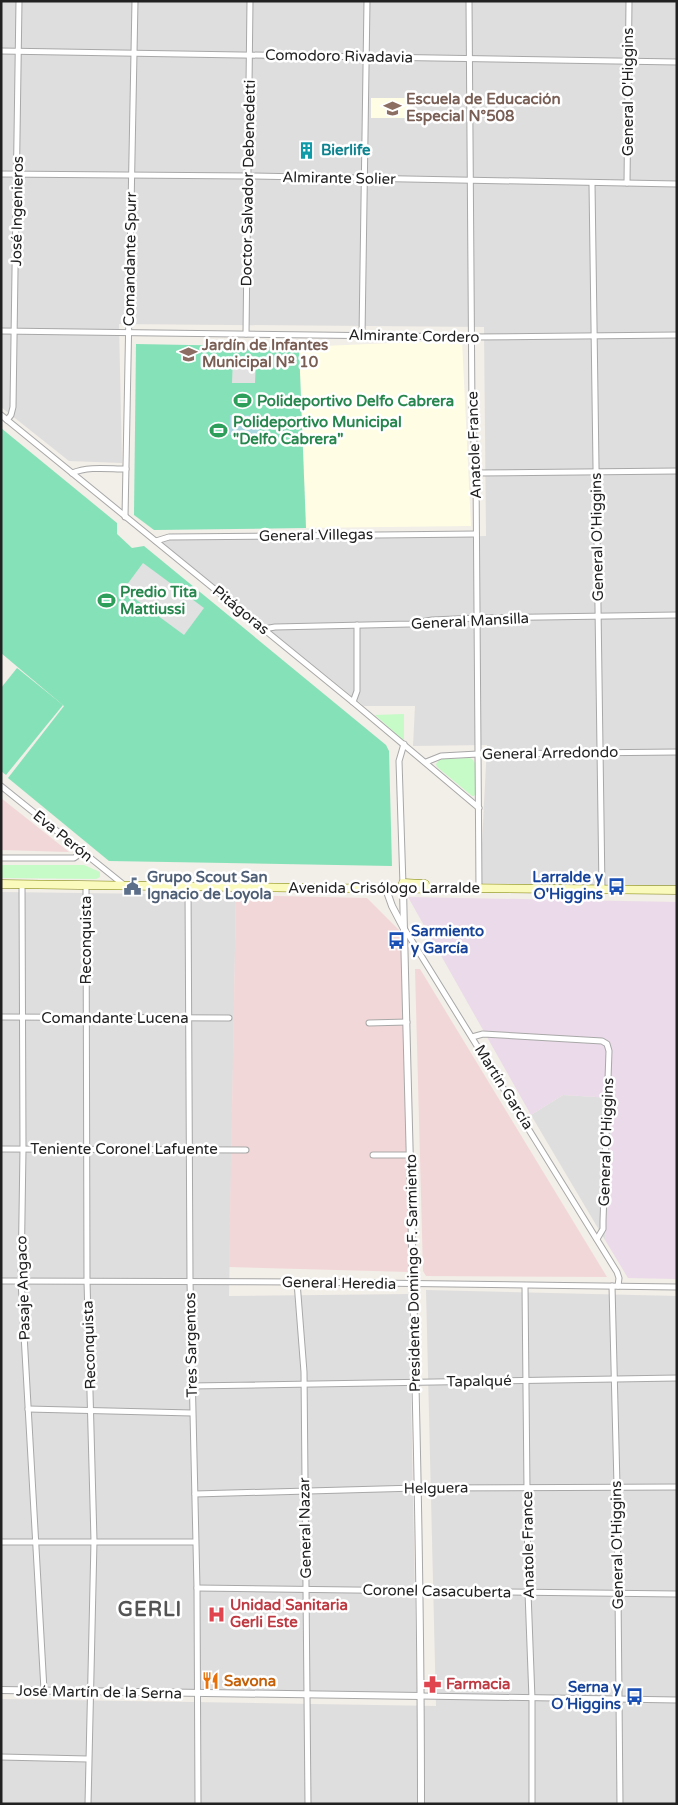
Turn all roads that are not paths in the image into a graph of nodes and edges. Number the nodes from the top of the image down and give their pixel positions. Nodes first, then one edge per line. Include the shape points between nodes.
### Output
1 (19, 1) edge
2 (135, 1) edge
3 (250, 1) edge
4 (367, 1) edge
5 (469, 1) edge
6 (629, 1) edge
7 (1, 51) edge
8 (18, 51) junction
9 (134, 53) junction
10 (250, 55) junction
11 (365, 57) junction
12 (471, 58) junction
13 (628, 60) junction
14 (677, 62) edge
15 (1, 174) edge
16 (17, 174) junction
17 (131, 175) junction
18 (248, 176) junction
19 (365, 178) junction
20 (471, 182) junction
21 (592, 184) junction
22 (627, 184) junction
23 (677, 184) edge
24 (1, 330) edge
25 (15, 331) junction
26 (129, 333) junction
27 (246, 334) junction
28 (677, 335) edge
29 (362, 336) junction
30 (595, 336) junction
31 (473, 337) junction
32 (1, 415) edge
33 (7, 420) junction
34 (126, 469) junction
35 (596, 471) junction
36 (677, 471) edge
37 (72, 473) junction
38 (476, 473) junction
39 (125, 517) junction
40 (476, 534) junction
41 (156, 541) junction
42 (677, 615) edge
43 (478, 618) junction
44 (598, 618) junction
45 (357, 625) junction
46 (264, 629) junction
47 (354, 702) junction
48 (404, 744) junction
49 (677, 752) edge
50 (601, 753) junction
51 (478, 754) junction
52 (426, 762) junction
53 (1, 786) edge
54 (479, 808) junction
55 (83, 852) junction
56 (1, 858) edge
57 (1, 884) edge
58 (22, 885) junction
59 (86, 886) junction
60 (125, 886) junction
61 (188, 886) junction
62 (403, 886) junction
63 (386, 889) junction
64 (480, 889) junction
65 (602, 890) junction
66 (677, 890) edge
67 (404, 928) junction
68 (1, 1017) edge
69 (22, 1017) junction
70 (86, 1018) junction
71 (229, 1018) dead end
72 (188, 1019) junction
73 (369, 1022) dead end
74 (407, 1022) junction
75 (472, 1037) junction
76 (1, 1149) edge
77 (23, 1149) junction
78 (86, 1150) junction
79 (189, 1150) junction
80 (246, 1150) dead end
81 (373, 1155) dead end
82 (410, 1155) junction
83 (597, 1239) junction
84 (1, 1281) edge
85 (21, 1281) junction
86 (190, 1281) junction
87 (87, 1282) junction
88 (297, 1282) junction
89 (414, 1283) junction
90 (525, 1286) junction
91 (612, 1286) junction
92 (618, 1286) junction
93 (677, 1287) edge
94 (613, 1378) junction
95 (677, 1378) edge
96 (526, 1380) junction
97 (416, 1382) junction
98 (304, 1383) junction
99 (191, 1386) junction
100 (28, 1409) junction
101 (90, 1410) junction
102 (192, 1413) junction
103 (617, 1486) junction
104 (528, 1487) junction
105 (677, 1487) edge
106 (417, 1488) junction
107 (305, 1490) junction
108 (195, 1494) junction
109 (94, 1541) junction
110 (1, 1542) edge
111 (35, 1542) junction
112 (195, 1542) junction
113 (197, 1588) junction
114 (306, 1589) junction
115 (418, 1591) junction
116 (528, 1592) junction
117 (618, 1593) junction
118 (677, 1594) edge
119 (1, 1690) edge
120 (44, 1690) junction
121 (90, 1692) junction
122 (196, 1693) junction
123 (306, 1694) junction
124 (421, 1696) junction
125 (532, 1699) junction
126 (619, 1699) junction
127 (677, 1700) edge
128 (1, 1757) edge
129 (88, 1759) junction
130 (88, 1804) edge
131 (198, 1804) edge
132 (308, 1804) edge
133 (421, 1804) edge
134 (532, 1804) edge
135 (620, 1804) edge

1 - 8 street, José Ingenieros
2 - 9 street, Comandante Spurr
3 - 10 street, Doctor Salvador Debenedetti
4 - 11 street
5 - 12 street, Anatole France
6 - 13 street, General O'Higgins
7 - 8 street, Comodoro Rivadavia
8 - 9 street, Comodoro Rivadavia
8 - 16 street, José Ingenieros
9 - 10 street, Comodoro Rivadavia
9 - 17 street, Comandante Spurr
10 - 11 street, Comodoro Rivadavia
10 - 18 street, Doctor Salvador Debenedetti
11 - 12 street, Comodoro Rivadavia
11 - 19 street
12 - 13 street, Comodoro Rivadavia
12 - 20 street, Anatole France
13 - 14 street, Comodoro Rivadavia
13 - 22 street, General O'Higgins
15 - 16 street, Almirante Solier
16 - 17 street, Almirante Solier
16 - 25 street, José Ingenieros
17 - 18 street, Almirante Solier
17 - 26 street, Comandante Spurr
18 - 19 street, Almirante Solier
18 - 27 street, Doctor Salvador Debenedetti
19 - 20 street, Almirante Solier
19 - 29 street
20 - 21 street, Almirante Solier
20 - 31 street, Anatole France
21 - 22 street, Almirante Solier
21 - 30 street, General O'Higgins
22 - 23 street, Almirante Solier
24 - 25 street, Almirante Cordero
25 - 26 street, Almirante Cordero
25 - 33 street, José Ingenieros via 13,407
26 - 27 street, Almirante Cordero
26 - 34 street, Comandante Spurr
27 - 29 street, Almirante Cordero
28 - 30 street, Almirante Cordero
29 - 31 street, Almirante Cordero
30 - 31 street, Almirante Cordero
30 - 35 street, General O'Higgins
31 - 38 street, Anatole France via 472,412
32 - 33 street, Pitágoras
33 - 37 street, Pitágoras
34 - 37 street via 89,468
34 - 39 street, Comandante Spurr
35 - 36 street
35 - 38 street
35 - 44 street, General O'Higgins
37 - 39 street, Pitágoras
38 - 40 street, Anatole France
39 - 41 street, Pitágoras
40 - 41 street, General Villegas via 169,537
40 - 43 street, Anatole France
41 - 46 street, Pitágoras
42 - 44 street, General Mansilla
43 - 44 street, General Mansilla
43 - 45 street, General Mansilla
43 - 51 street, Anatole France
44 - 50 street, General O'Higgins
45 - 46 street, General Mansilla
45 - 47 street via 357,691
46 - 47 street, Pitágoras
47 - 48 street, Pitágoras
48 - 52 street, Pitágoras
48 - 62 street, Presidente Domingo F. Sarmiento via 399,761
49 - 50 street, General Arredondo
50 - 51 street, General Arredondo
50 - 65 street, General O'Higgins
51 - 52 street, General Arredondo via 441,756
51 - 54 street, Anatole France
52 - 54 street, Pitágoras
53 - 55 street, Eva Perón
54 - 64 street, Anatole France
55 - 56 street via 74,858
55 - 60 street, Eva Perón
57 - 58 main road, Avenida Crisólogo Larralde
58 - 59 main road, Avenida Crisólogo Larralde
58 - 69 street, Pasaje Angaco
59 - 60 main road, Avenida Crisólogo Larralde
59 - 70 street, Reconquista
60 - 61 main road, Avenida Crisólogo Larralde
61 - 63 main road, Avenida Crisólogo Larralde
61 - 72 street, Tres Sargentos
62 - 63 main road, Avenida Crisólogo Larralde
62 - 64 main road, Avenida Crisólogo Larralde
62 - 67 street, Presidente Domingo F. Sarmiento
63 - 67 street, Martín García
64 - 65 main road, Avenida Crisólogo Larralde
65 - 66 main road, Avenida Crisólogo Larralde
67 - 74 street, Presidente Domingo F. Sarmiento
67 - 75 street, Martín García
68 - 69 street, Comandante Lucena
69 - 70 street, Comandante Lucena
69 - 77 street, Pasaje Angaco
70 - 72 street, Comandante Lucena
70 - 78 street, Reconquista
71 - 72 street, Comandante Lucena
72 - 79 street, Tres Sargentos
73 - 74 street
74 - 82 street, Presidente Domingo F. Sarmiento
75 - 83 street, Martín García
75 - 83 street, General O'Higgins via 483,1034 602,1041 607,1044 603,1229
76 - 77 street, Teniente Coronel Lafuente
77 - 78 street, Teniente Coronel Lafuente
77 - 85 street, Pasaje Angaco
78 - 79 street, Teniente Coronel Lafuente
78 - 87 street, Reconquista
79 - 80 street, Teniente Coronel Lafuente
79 - 86 street, Tres Sargentos
81 - 82 street
82 - 89 street, Presidente Domingo F. Sarmiento
83 - 92 street, Martín García via 617,1272
84 - 85 street, General Heredia
85 - 87 street, General Heredia
85 - 100 street, Pasaje Angaco
86 - 87 street, General Heredia
86 - 88 street, General Heredia
86 - 99 street, Tres Sargentos
87 - 101 street, Reconquista
88 - 89 street, General Heredia
88 - 98 street, General Nazar
89 - 90 street, General Heredia
89 - 97 street, Presidente Domingo F. Sarmiento
90 - 91 street, General Heredia
90 - 96 street, Anatole France
91 - 92 street, General Heredia
91 - 94 street, General O'Higgins
92 - 93 street, General Heredia
94 - 95 street, Tapalqué
94 - 96 street, Tapalqué
94 - 103 street, General O'Higgins
96 - 97 street, Tapalqué
96 - 104 street, Anatole France
97 - 98 street, Tapalqué
97 - 106 street, Presidente Domingo F. Sarmiento
98 - 99 street, Tapalqué
98 - 107 street, General Nazar
99 - 102 street, Tres Sargentos
100 - 101 street
100 - 111 street, Pasaje Angaco
101 - 102 street
101 - 109 street, Reconquista
102 - 108 street, Tres Sargentos
103 - 104 street, Helguera
103 - 105 street, Helguera
103 - 117 street, General O'Higgins
104 - 106 street, Helguera
104 - 116 street, Anatole France
106 - 107 street, Helguera
106 - 115 street, Presidente Domingo F. Sarmiento
107 - 108 street, Helguera
107 - 114 street, General Nazar
108 - 112 street, Tres Sargentos
109 - 111 street
109 - 112 street
109 - 121 street, Reconquista
110 - 111 street
111 - 120 street, Pasaje Angaco
112 - 113 street, Tres Sargentos
113 - 114 street, Coronel Casacuberta
113 - 122 street, Tres Sargentos
114 - 115 street, Coronel Casacuberta
114 - 123 street, General Nazar
115 - 116 street, Coronel Casacuberta
115 - 124 street, Presidente Domingo F. Sarmiento
116 - 117 street, Coronel Casacuberta
116 - 125 street, Anatole France
117 - 118 street, Coronel Casacuberta
117 - 126 street, General O'Higgins
119 - 120 street, José Martín de la Serna
120 - 121 street, José Martín de la Serna
121 - 122 street, José Martín de la Serna
121 - 129 street, Reconquista
122 - 123 street, José Martín de la Serna
122 - 131 street, Tres Sargentos
123 - 124 street, José Martín de la Serna
123 - 132 street, General Nazar
124 - 125 street, José Martín de la Serna
124 - 133 street, Presidente Domingo F. Sarmiento
125 - 126 street, José Martín de la Serna
125 - 134 street, Anatole France
126 - 127 street, José Martín de la Serna
126 - 135 street, General O'Higgins
128 - 129 street
129 - 130 street, Reconquista

